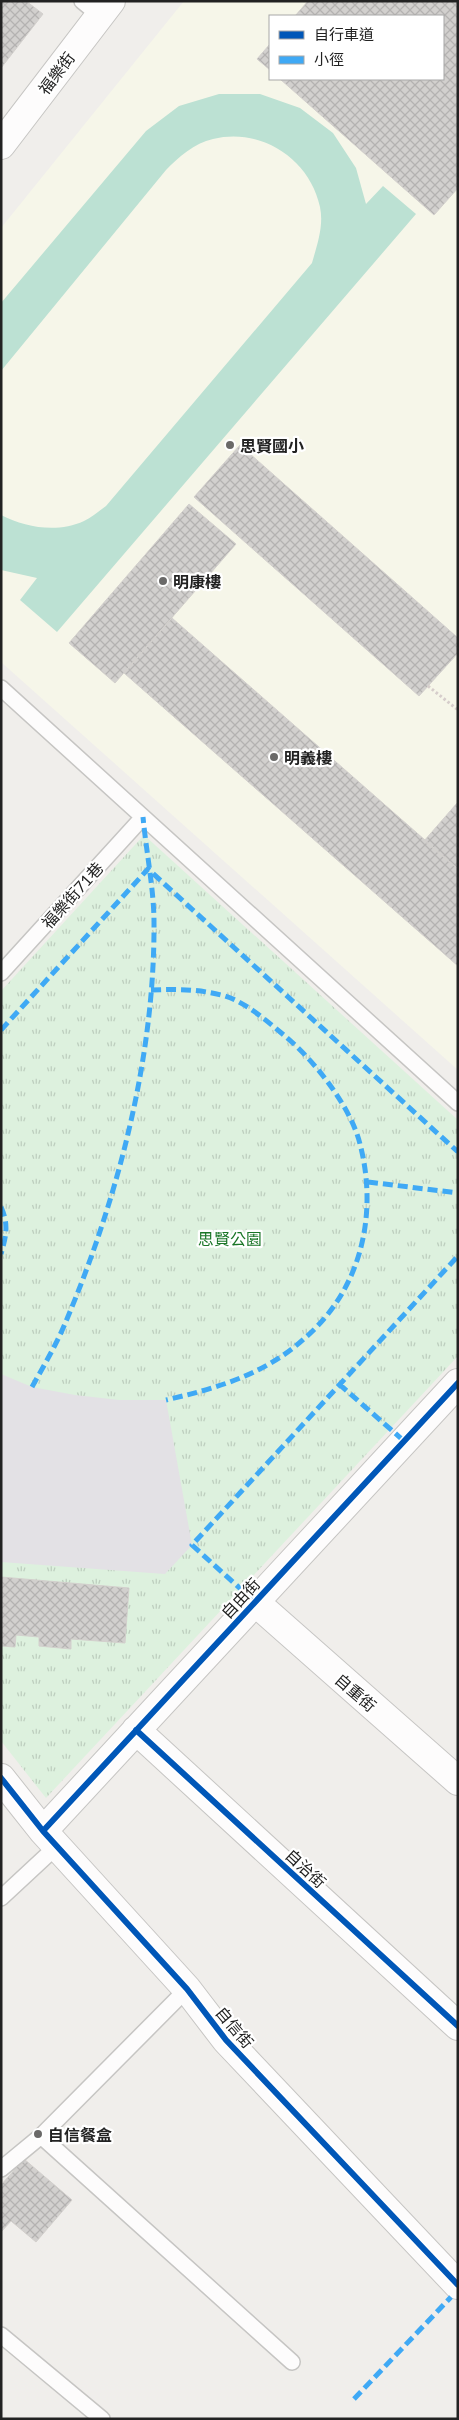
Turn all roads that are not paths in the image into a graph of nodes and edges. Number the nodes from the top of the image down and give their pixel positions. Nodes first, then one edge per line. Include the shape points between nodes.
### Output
1 (98, 6) edge
2 (1, 145) edge
3 (1, 688) edge
4 (143, 817) junction
5 (1, 973) edge
6 (458, 1103) edge
7 (458, 1383) edge
8 (255, 1602) junction
9 (136, 1730) junction
10 (1, 1778) edge
11 (458, 1781) edge
12 (50, 1838) junction
13 (1, 1898) edge
14 (188, 1989) junction
15 (458, 2026) edge
16 (40, 2136) junction
17 (1, 2169) edge
18 (458, 2285) edge
19 (1, 2334) edge
20 (292, 2362) dead end
21 (102, 2419) edge

1 - 2 street, 福樂街
3 - 4 lane
4 - 5 lane, 福樂街71巷
4 - 6 lane
7 - 8 street, 自由街
8 - 9 street, 自由街
8 - 11 street, 自重街
9 - 12 street, 自由街
9 - 15 street, 自治街
10 - 12 street, 自信街
12 - 13 lane
12 - 14 street, 自信街
14 - 16 lane
14 - 18 street, 自信街 via 226,2040
16 - 17 lane
16 - 20 lane
19 - 21 lane

